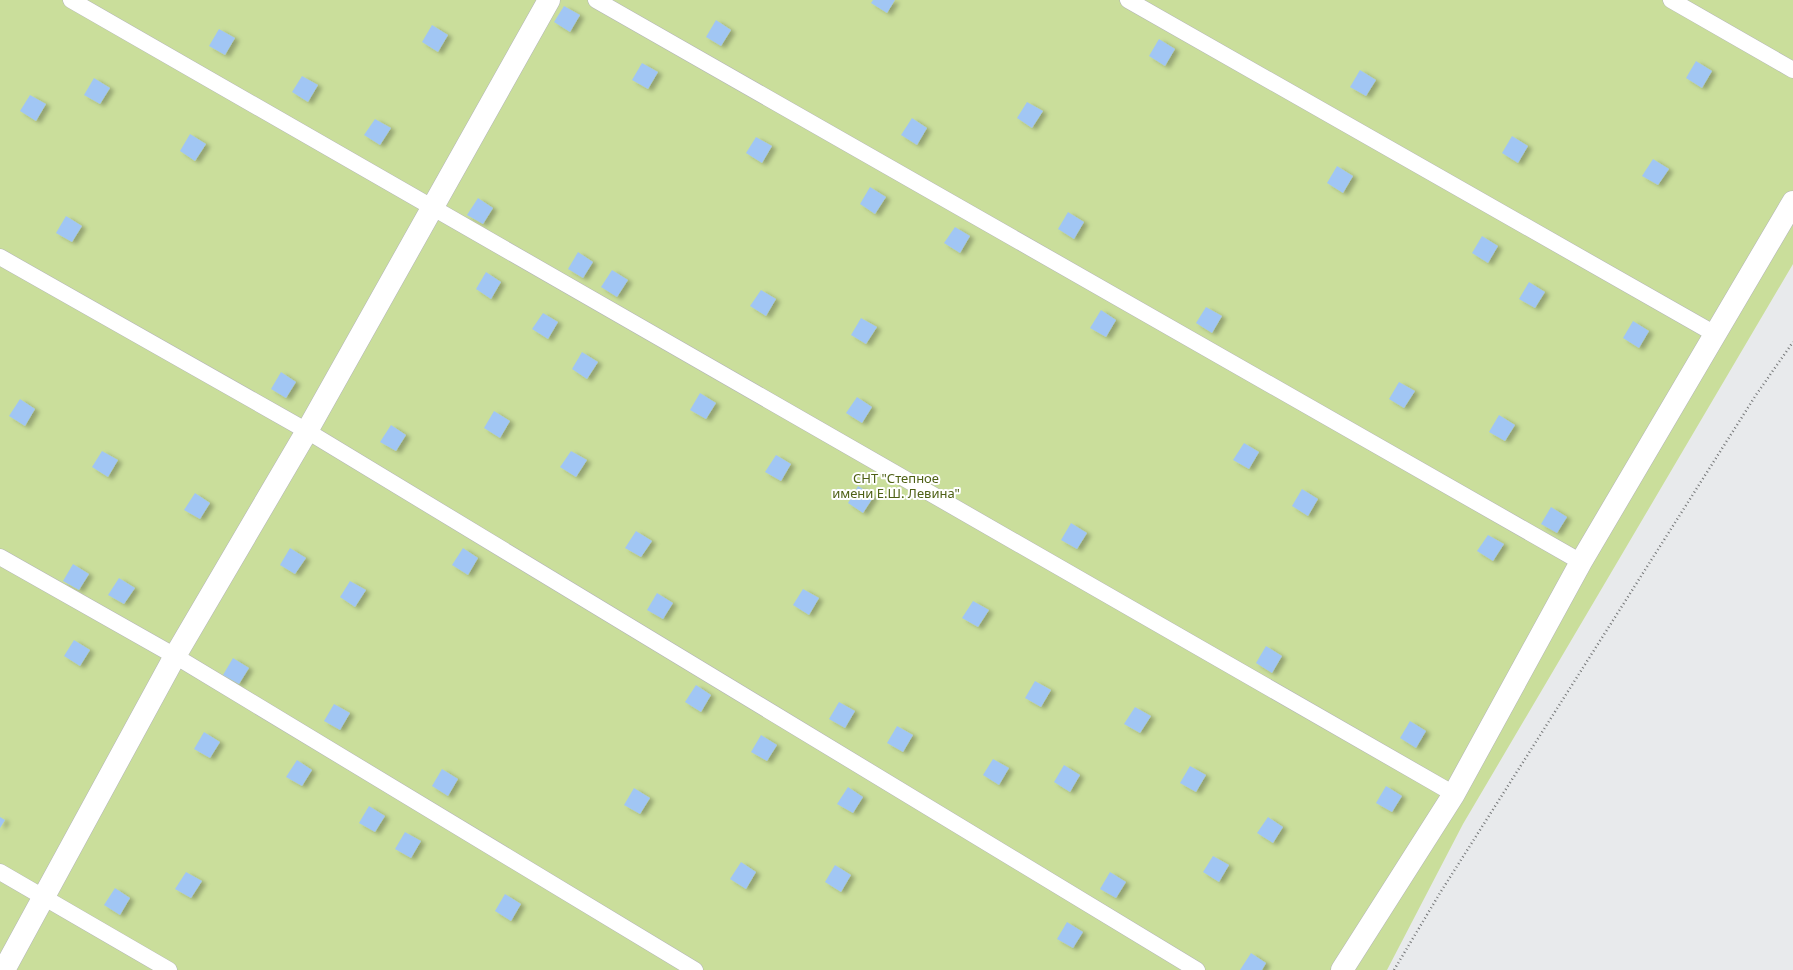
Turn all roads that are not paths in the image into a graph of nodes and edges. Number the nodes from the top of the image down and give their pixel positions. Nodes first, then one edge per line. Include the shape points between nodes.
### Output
1 (71, 0) edge
2 (549, 0) edge
3 (596, 0) edge
4 (1128, 0) edge
5 (1671, 0) edge
6 (1793, 70) edge
7 (1793, 202) edge
8 (432, 208) junction
9 (0, 257) edge
10 (1715, 334) junction
11 (307, 431) junction
12 (0, 557) edge
13 (1581, 562) junction
14 (175, 656) junction
15 (1454, 794) junction
16 (0, 872) edge
17 (44, 898) junction
18 (4, 970) edge
19 (168, 970) edge
20 (695, 970) edge
21 (1197, 970) edge
22 (1342, 970) edge

1 - 8 lane
2 - 8 street
3 - 13 lane
4 - 10 lane
5 - 6 lane
7 - 10 street
8 - 11 street
8 - 15 lane
9 - 11 lane
10 - 13 street
11 - 14 street
11 - 21 lane
12 - 14 lane
13 - 15 street
14 - 17 street
14 - 20 lane
15 - 22 street
16 - 17 lane
17 - 18 street
17 - 19 lane

